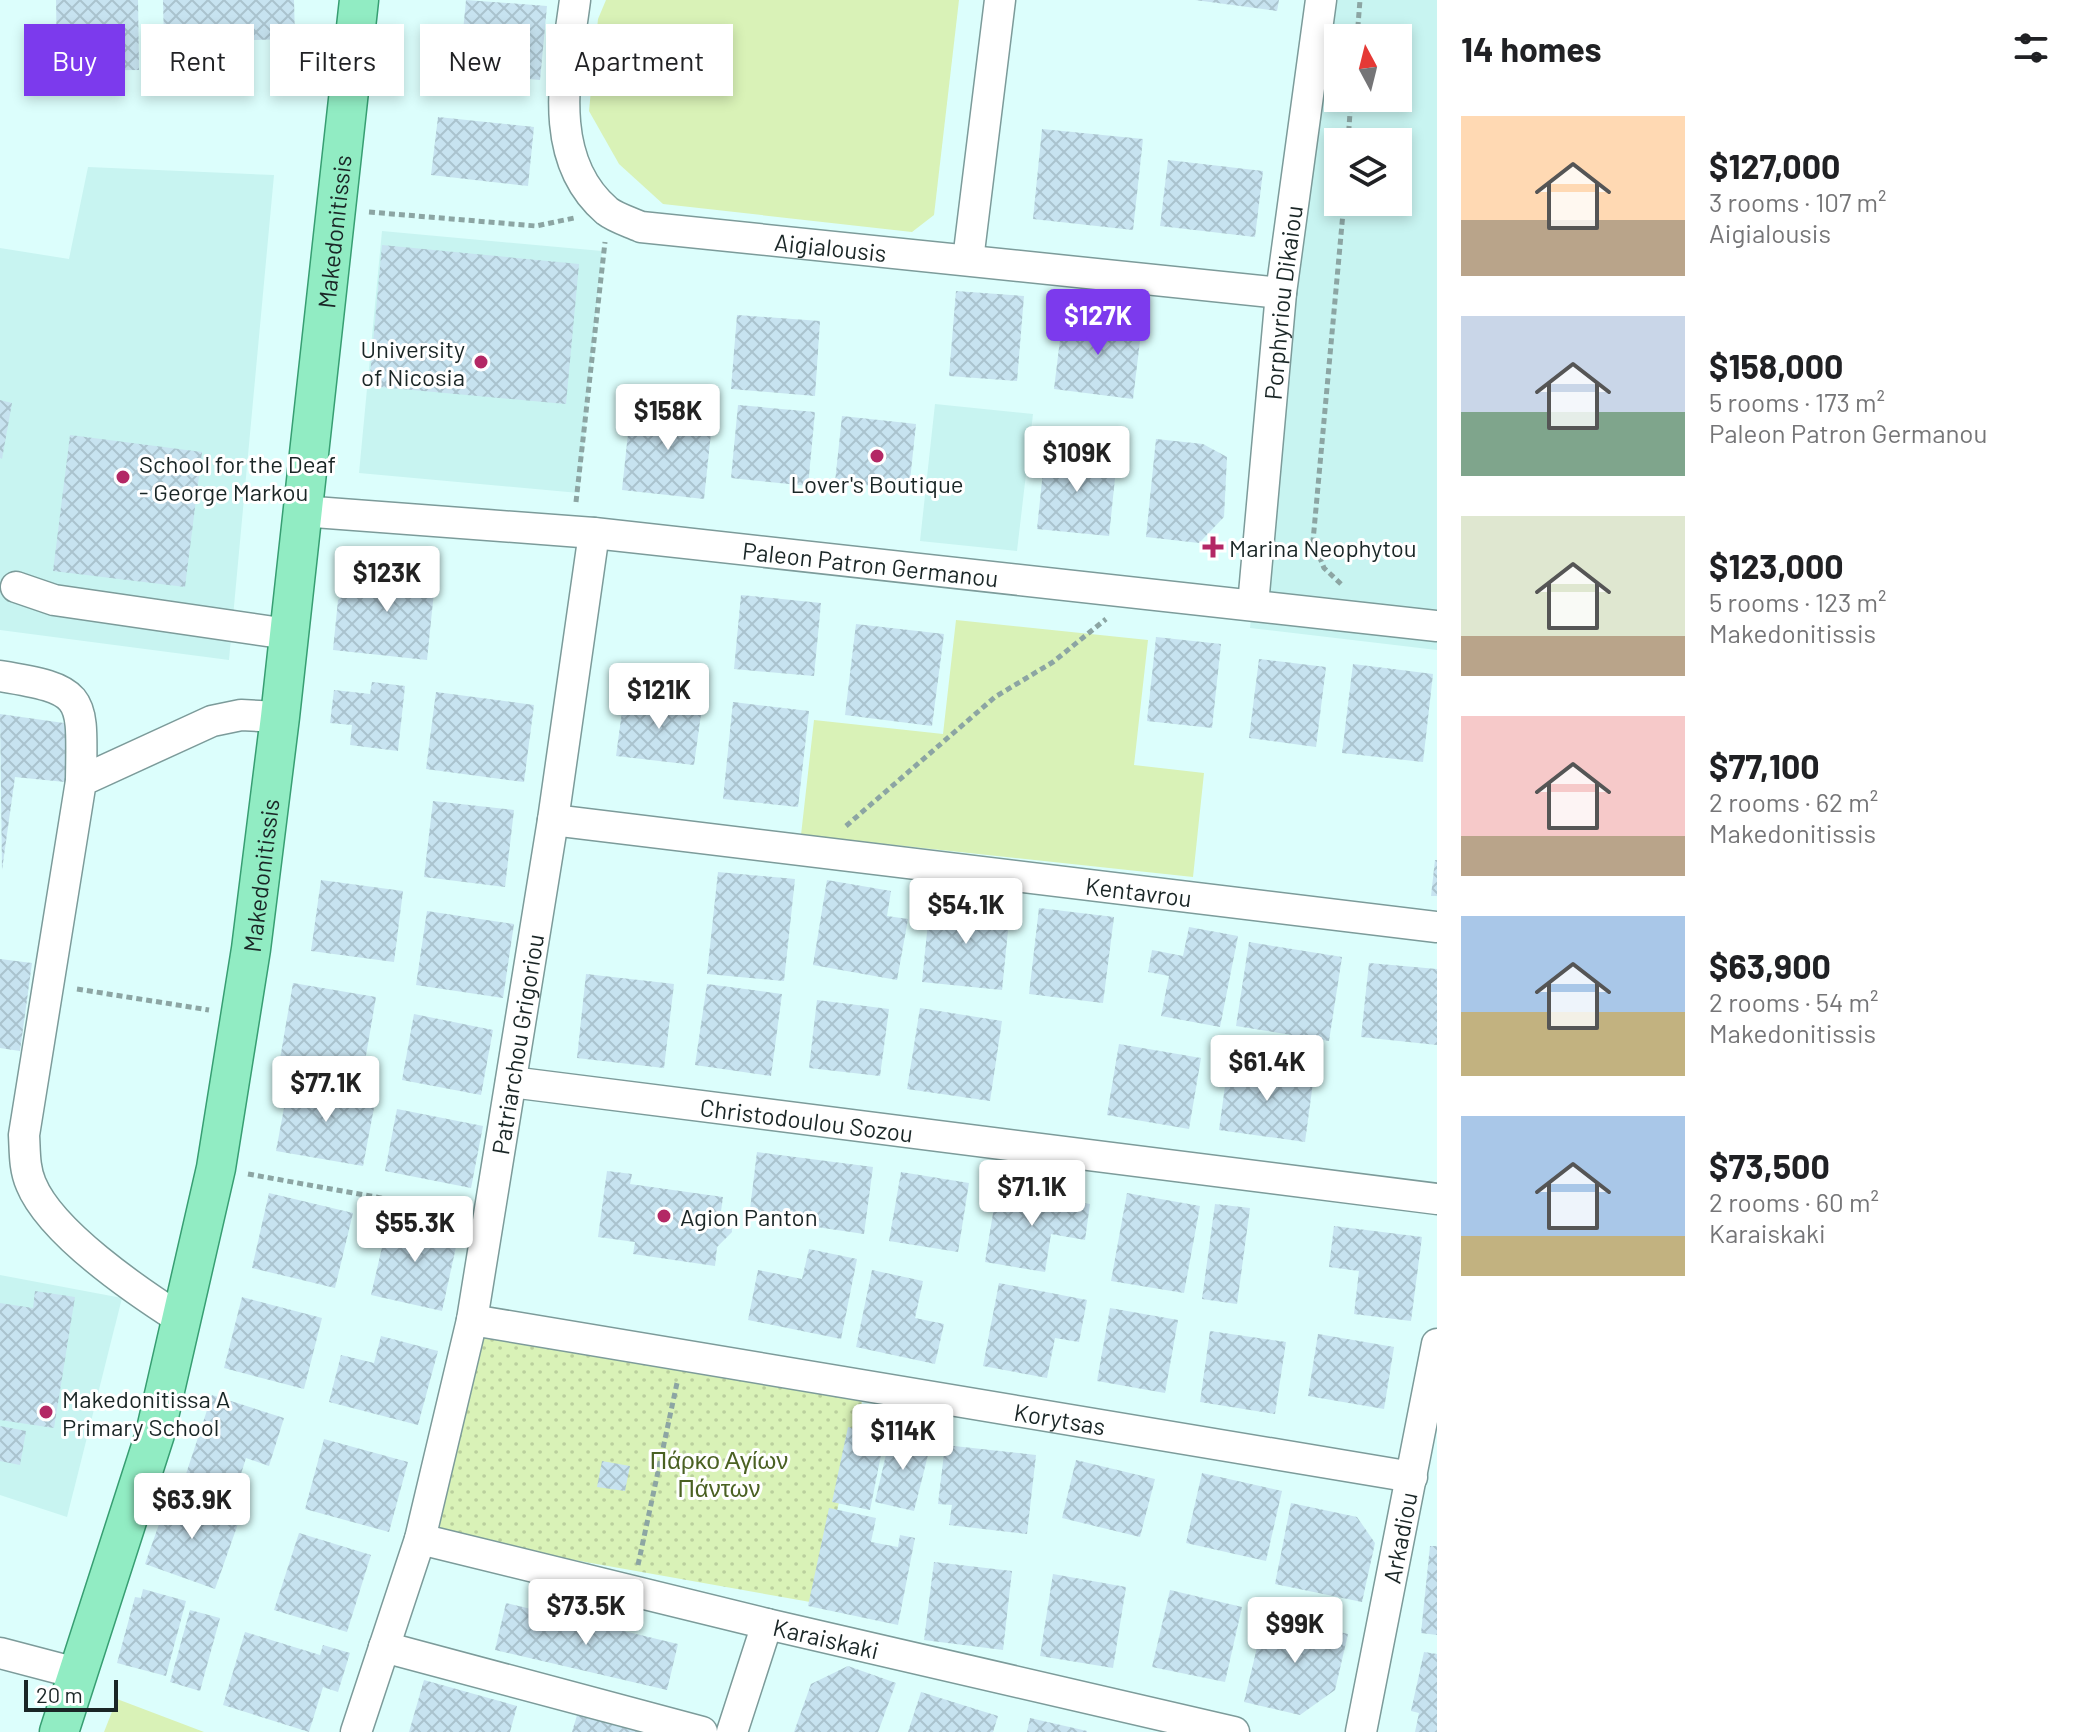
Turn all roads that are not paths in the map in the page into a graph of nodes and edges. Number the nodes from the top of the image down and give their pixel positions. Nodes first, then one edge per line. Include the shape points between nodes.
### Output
1 (359, 0) edge
2 (575, 0) edge
3 (1000, 0) edge
4 (1321, 0) edge
5 (968, 260) junction
6 (1281, 293) junction
7 (301, 511) junction
8 (584, 532) junction
9 (16, 587) dead end
10 (1253, 605) junction
11 (1437, 626) edge
12 (288, 634) junction
13 (0, 676) edge
14 (280, 717) junction
15 (81, 781) junction
16 (553, 820) junction
17 (1437, 927) edge
18 (511, 1082) junction
19 (1437, 1199) edge
20 (182, 1320) junction
21 (472, 1320) junction
22 (1437, 1344) edge
23 (1412, 1477) junction
24 (420, 1539) junction
25 (767, 1624) junction
26 (384, 1647) junction
27 (0, 1653) edge
28 (80, 1674) junction
29 (59, 1732) edge
30 (356, 1732) edge
31 (702, 1732) edge
32 (732, 1732) edge
33 (1234, 1732) edge
34 (1361, 1732) edge

1 - 7 main road, Makedonitissis
2 - 5 street, Aigialousis via 565,119 571,154 587,186 608,211 641,227
3 - 5 street
4 - 6 street, Porphyriou Dikaiou
5 - 6 street, Aigialousis
6 - 10 street, Porphyriou Dikaiou
7 - 8 street, Paleon Patron Germanou
7 - 12 main road, Makedonitissis
8 - 10 street, Paleon Patron Germanou
8 - 16 street, Patriarchou Grigoriou
9 - 12 street via 54,600
10 - 11 street, Paleon Patron Germanou
12 - 14 main road, Makedonitissis
13 - 15 street via 47,683 73,698 82,717
14 - 15 street via 241,715 212,721
14 - 20 main road, Makedonitissis via 216,1168
15 - 20 street via 24,1135 26,1169 40,1201 96,1260
16 - 17 street, Kentavrou
16 - 18 street, Patriarchou Grigoriou
18 - 19 street, Christodoulou Sozou
18 - 21 street, Patriarchou Grigoriou
20 - 28 main road, Makedonitissis via 155,1434
21 - 23 street, Korytsas
21 - 24 street, Patriarchou Grigoriou
22 - 23 street, Arkadiou
23 - 34 street, Arkadiou
24 - 25 street, Karaiskaki
24 - 26 street, Patriarchou Grigoriou
25 - 32 street
25 - 33 street, Karaiskaki
26 - 30 street, Patriarchou Grigoriou
26 - 31 street
27 - 28 street
28 - 29 main road, Makedonitissis

